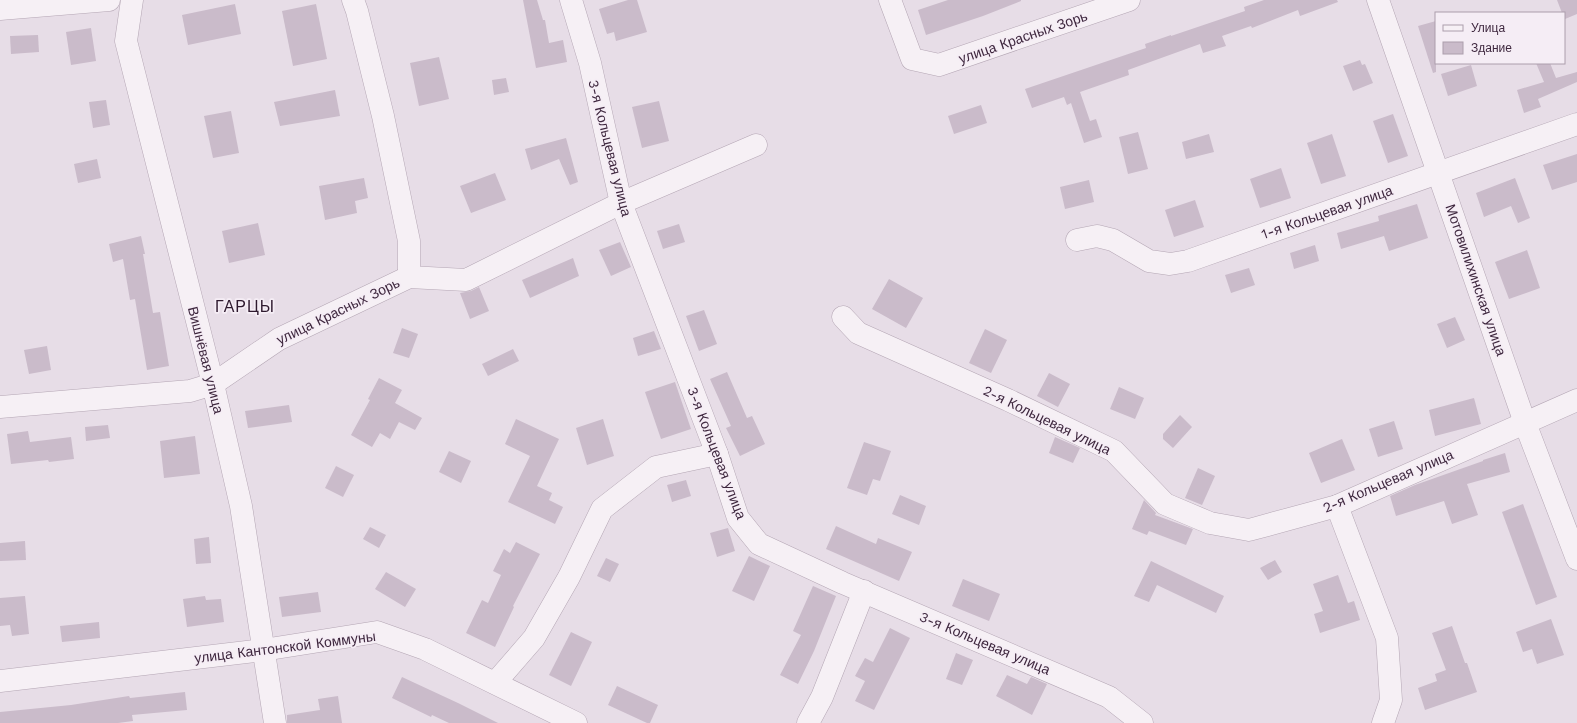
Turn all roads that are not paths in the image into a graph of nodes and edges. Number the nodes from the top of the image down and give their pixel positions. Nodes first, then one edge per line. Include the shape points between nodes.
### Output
1 (109, 0) edge
2 (132, 0) edge
3 (353, 0) edge
4 (571, 0) edge
5 (890, 0) edge
6 (1129, 0) edge
7 (1378, 0) edge
8 (0, 9) edge
9 (1577, 124) edge
10 (756, 145) dead end
11 (1439, 173) junction
12 (621, 203) junction
13 (1077, 240) dead end
14 (409, 277) junction
15 (843, 317) dead end
16 (213, 384) junction
17 (1577, 400) edge
18 (0, 407) edge
19 (1525, 423) junction
20 (717, 454) junction
21 (1337, 506) junction
22 (1577, 559) edge
23 (864, 591) junction
24 (263, 650) junction
25 (0, 682) edge
26 (495, 683) junction
27 (275, 723) edge
28 (576, 723) edge
29 (808, 723) edge
30 (1142, 723) edge
31 (1383, 723) edge

1 - 8 street
2 - 16 street, Вишнёвая улица via 126,41
3 - 14 street via 383,116 409,241
4 - 12 street, 3-я Кольцевая улица via 590,63
5 - 6 street, улица Красных Зорь via 912,59 939,65
7 - 11 street, Мотовилихинская улица
9 - 11 street, 1-я Кольцевая улица
10 - 12 street, улица Красных Зорь
11 - 13 street, 1-я Кольцевая улица via 1188,261 1170,264 1149,261 1113,240 1097,236
11 - 19 street, Мотовилихинская улица
12 - 14 street, улица Красных Зорь via 466,280
12 - 20 street, 3-я Кольцевая улица
14 - 16 street, улица Красных Зорь via 278,339
15 - 21 street, 2-я Кольцевая улица via 858,333 1114,451 1165,504 1210,523 1250,530
16 - 18 street, улица Красных Зорь via 190,391
16 - 24 street, Вишнёвая улица via 241,506
17 - 19 street, 2-я Кольцевая улица
19 - 21 street, 2-я Кольцевая улица
19 - 22 street, Мотовилихинская улица
20 - 23 street, 3-я Кольцевая улица via 738,518 759,544
20 - 26 street via 656,467 602,509 569,577 534,638
21 - 31 street via 1387,638 1391,700
23 - 29 street via 822,697
23 - 30 street, 3-я Кольцевая улица via 1109,697
24 - 25 street, улица Кантонской Коммуны
24 - 26 street, улица Кантонской Коммуны via 377,632 425,649
24 - 27 street, Вишнёвая улица
26 - 28 street, улица Кантонской Коммуны

